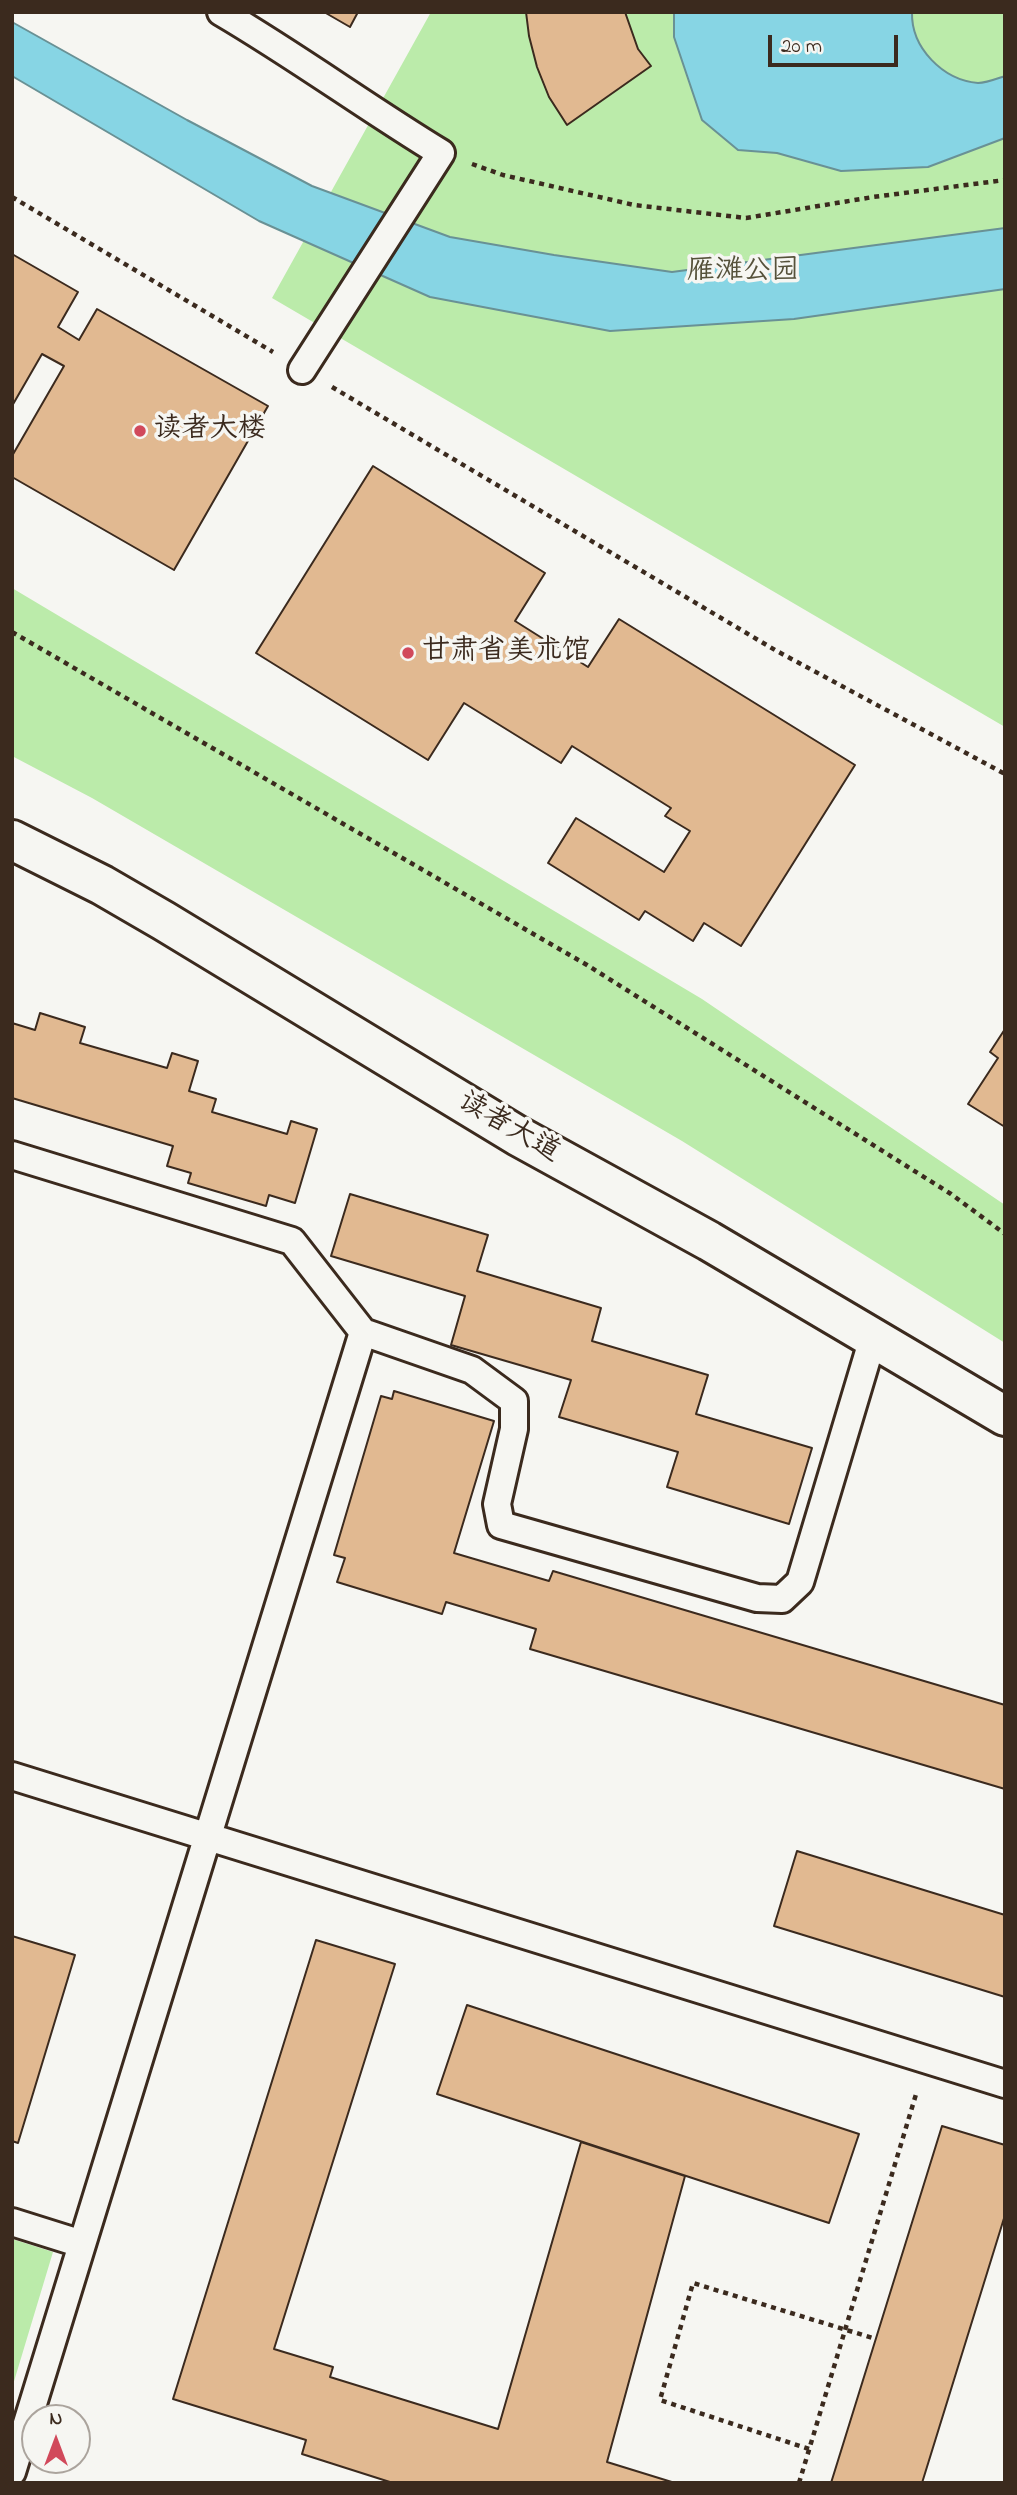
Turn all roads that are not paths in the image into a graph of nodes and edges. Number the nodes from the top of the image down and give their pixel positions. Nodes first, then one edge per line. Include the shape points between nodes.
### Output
1 (221, 12) edge
2 (302, 370) road end
3 (12, 840) edge
4 (12, 1155) edge
5 (363, 1332) junction
6 (873, 1338) junction
7 (1005, 1416) edge
8 (12, 1776) edge
9 (208, 1836) junction
10 (1005, 2084) edge
11 (12, 2222) edge
12 (82, 2244) junction
13 (12, 2472) edge

1 - 2 lane via 383,117 435,162
3 - 6 main road, 读者大道 via 164,921 517,1136
4 - 5 lane via 292,1241
5 - 6 lane via 472,1370 514,1401 514,1429 497,1503 501,1525 757,1598 782,1599 800,1582
5 - 9 lane
6 - 7 main road, 读者大道
8 - 9 lane
9 - 10 lane
9 - 12 lane
11 - 12 lane
12 - 13 lane

